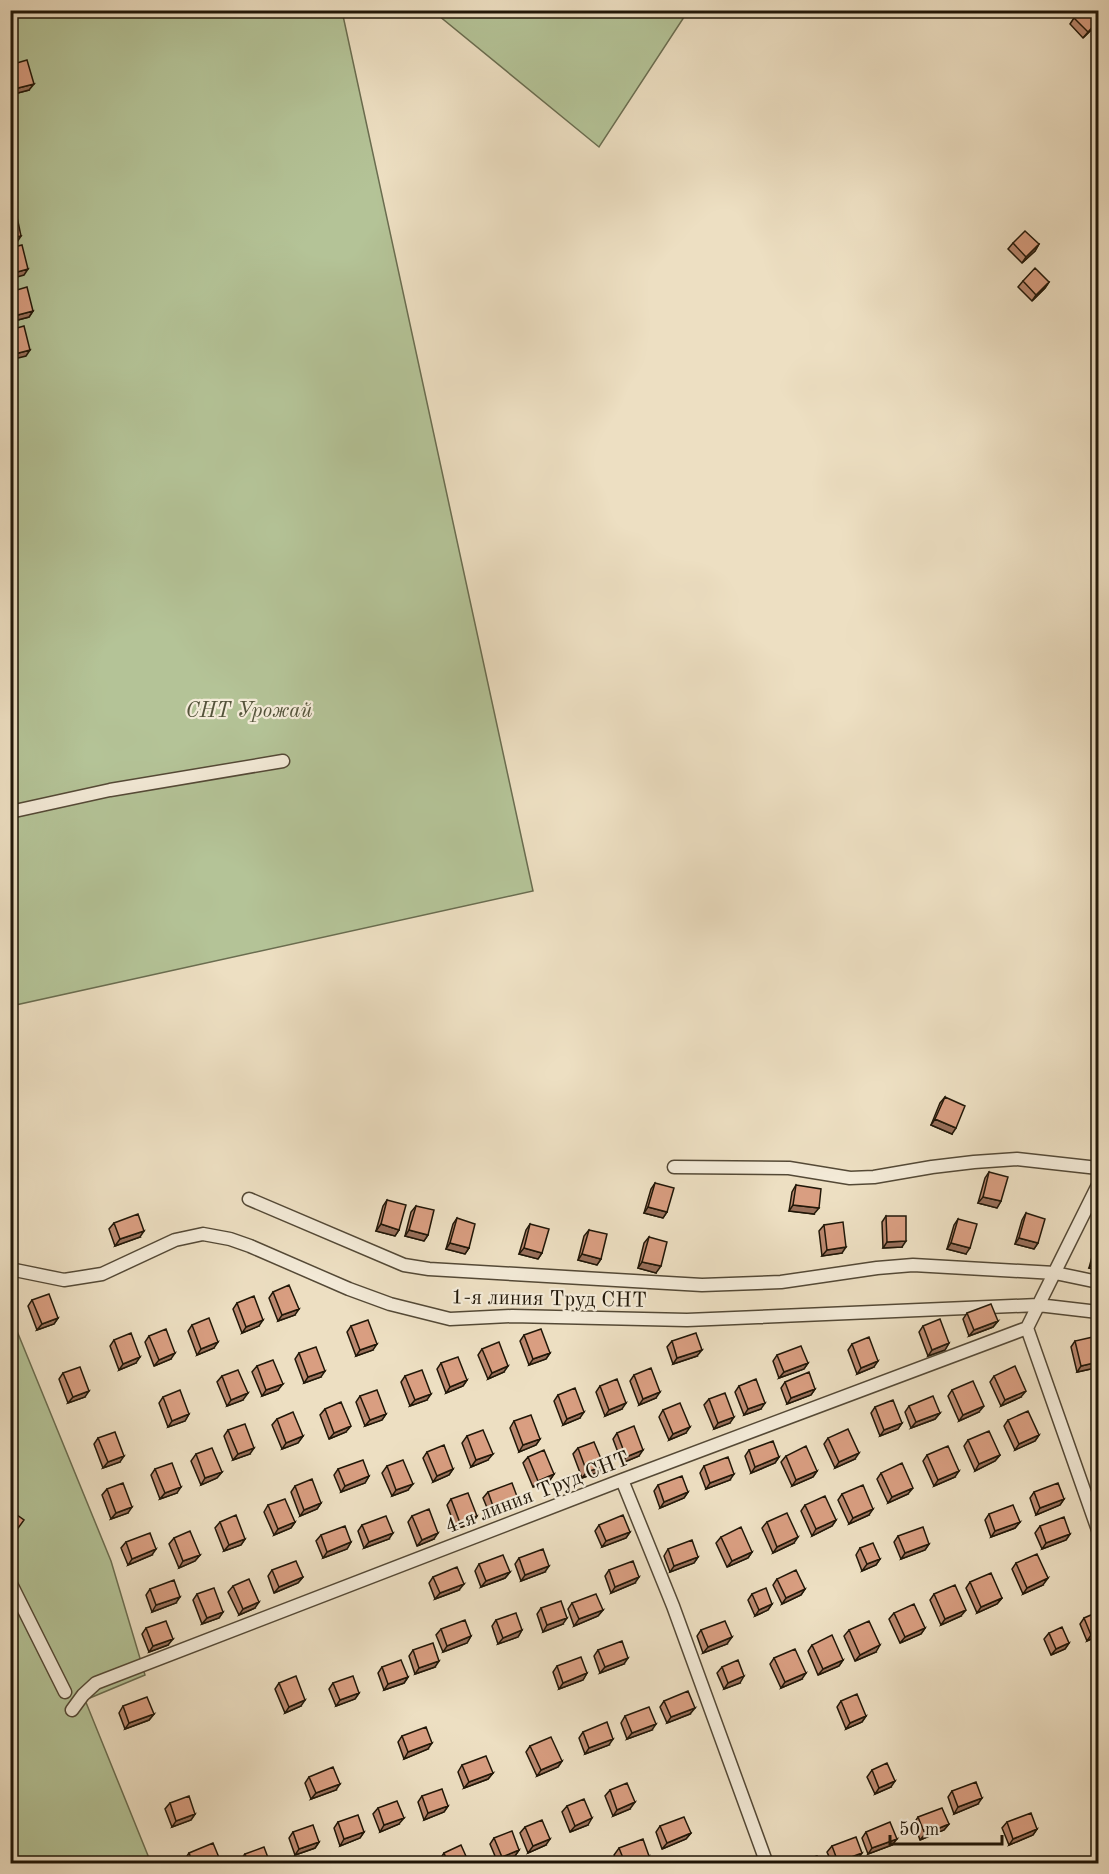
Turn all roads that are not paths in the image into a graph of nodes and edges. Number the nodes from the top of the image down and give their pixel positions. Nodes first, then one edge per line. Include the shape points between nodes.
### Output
1 (283, 761) dead end
2 (10, 812) edge
3 (674, 1167) dead end
4 (1098, 1168) edge
5 (1098, 1185) edge
6 (249, 1199) dead end
7 (10, 1269) edge
8 (1054, 1273) junction
9 (1098, 1282) edge
10 (1038, 1305) junction
11 (1098, 1312) edge
12 (1027, 1328) junction
13 (622, 1480) junction
14 (1098, 1530) edge
15 (11, 1584) edge
16 (65, 1692) dead end
17 (72, 1710) dead end
18 (767, 1863) edge

1 - 2 street via 110,790
3 - 4 street via 789,1168 850,1178 1017,1159
5 - 8 street
6 - 8 street via 404,1264 429,1269 702,1285 781,1282 913,1265
7 - 10 street, 1-я линия Труд СНТ via 64,1280 102,1274 175,1240 203,1234 250,1246 390,1304 450,1319 512,1316 687,1320
8 - 9 street
8 - 10 street
10 - 11 street, 1-я линия Труд СНТ
10 - 12 street
12 - 13 street, 4-я линия Труд СНТ
12 - 14 street
13 - 17 street, 4-я линия Труд СНТ via 96,1683
13 - 18 street via 673,1606
15 - 16 street

